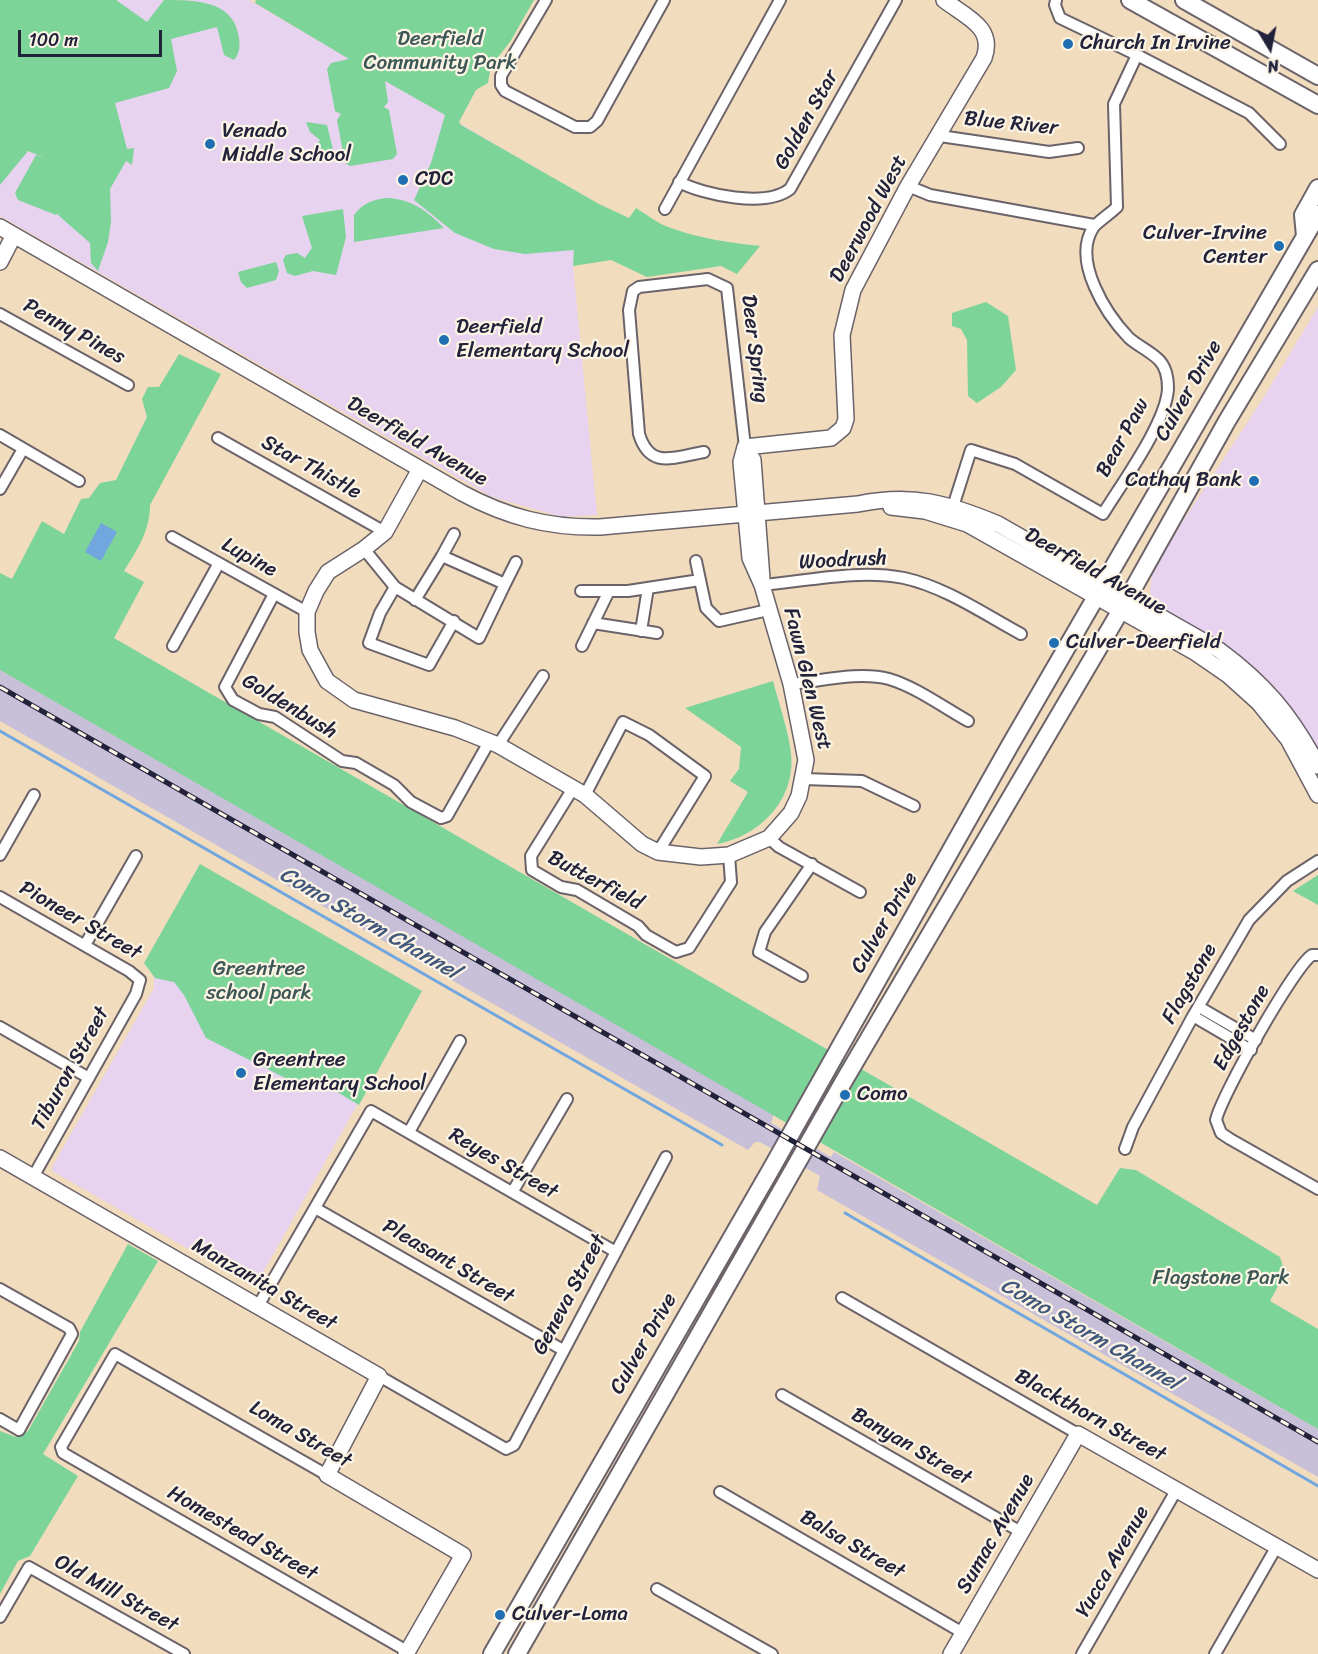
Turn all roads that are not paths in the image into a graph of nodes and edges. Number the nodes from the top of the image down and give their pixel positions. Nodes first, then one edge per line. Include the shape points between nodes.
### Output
1 (546, 0) edge
2 (664, 0) edge
3 (780, 0) edge
4 (896, 0) edge
5 (944, 0) edge
6 (1056, 0) edge
7 (1130, 0) edge
8 (1184, 0) edge
9 (1221, 21) junction
10 (1137, 56) junction
11 (1318, 63) edge
12 (1318, 76) edge
13 (1311, 101) edge
14 (1318, 117) edge
15 (940, 136) junction
16 (1280, 144) dead end
17 (1078, 148) dead end
18 (679, 182) junction
19 (908, 186) junction
20 (1318, 188) edge
21 (665, 209) dead end
22 (1318, 214) edge
23 (1094, 225) junction
24 (0, 227) edge
25 (14, 235) junction
26 (1305, 236) junction
27 (0, 262) edge
28 (1318, 270) edge
29 (0, 314) edge
30 (1221, 382) junction
31 (128, 385) dead end
32 (1227, 421) junction
33 (0, 435) edge
34 (218, 438) dead end
35 (745, 447) junction
36 (22, 448) junction
37 (704, 452) dead end
38 (420, 469) junction
39 (79, 481) dead end
40 (0, 489) edge
41 (951, 512) junction
42 (752, 513) junction
43 (385, 532) junction
44 (454, 534) dead end
45 (172, 537) dead end
46 (364, 549) junction
47 (442, 556) junction
48 (696, 561) dead end
49 (516, 562) dead end
50 (219, 563) junction
51 (700, 580) junction
52 (505, 584) junction
53 (762, 585) junction
54 (395, 587) junction
55 (648, 588) junction
56 (581, 591) dead end
57 (609, 591) junction
58 (1100, 591) junction
59 (274, 594) junction
60 (415, 600) junction
61 (1124, 604) junction
62 (768, 610) junction
63 (307, 612) junction
64 (454, 621) junction
65 (593, 623) junction
66 (642, 631) junction
67 (657, 633) dead end
68 (1021, 634) dead end
69 (173, 646) dead end
70 (582, 646) dead end
71 (543, 676) dead end
72 (790, 684) junction
73 (968, 722) dead end
74 (493, 744) junction
75 (1318, 765) edge
76 (804, 779) junction
77 (578, 793) junction
78 (34, 795) dead end
79 (1318, 795) edge
80 (914, 806) dead end
81 (769, 838) junction
82 (658, 852) junction
83 (0, 855) edge
84 (729, 855) junction
85 (136, 856) dead end
86 (1318, 861) edge
87 (812, 864) junction
88 (860, 892) dead end
89 (0, 897) edge
90 (85, 945) junction
91 (1315, 955) edge
92 (802, 976) dead end
93 (140, 980) joint
94 (1196, 1011) junction
95 (0, 1027) edge
96 (460, 1041) dead end
97 (1254, 1045) junction
98 (89, 1078) junction
99 (567, 1099) dead end
100 (409, 1132) junction
101 (1125, 1149) dead end
102 (666, 1157) dead end
103 (0, 1158) edge
104 (33, 1177) junction
105 (1318, 1189) edge
106 (513, 1191) junction
107 (315, 1208) junction
108 (616, 1251) junction
109 (0, 1289) edge
110 (842, 1298) dead end
111 (258, 1306) junction
112 (562, 1350) junction
113 (115, 1354) joint
114 (379, 1376) junction
115 (782, 1395) dead end
116 (0, 1419) edge
117 (1078, 1434) junction
118 (506, 1449) joint
119 (327, 1474) junction
120 (1177, 1489) junction
121 (720, 1492) dead end
122 (1021, 1532) junction
123 (1277, 1546) junction
124 (1318, 1570) edge
125 (657, 1589) dead end
126 (0, 1617) edge
127 (963, 1633) junction
128 (406, 1652) edge
129 (183, 1654) edge
130 (492, 1654) edge
131 (517, 1654) edge
132 (772, 1654) edge
133 (951, 1654) edge
134 (1082, 1654) edge
135 (1215, 1654) edge

1 - 2 street via 501,76 501,85 505,91 575,127 590,127 597,121
3 - 18 street
4 - 18 street, Golden Star via 790,189 770,198 718,195 697,192
5 - 15 street, Deerwood West via 985,31 989,45
6 - 10 street via 1060,18
7 - 13 main road
8 - 9 main road
9 - 11 main road via 1236,17
9 - 12 main road
10 - 16 street via 1249,113
10 - 23 street via 1114,104 1117,207
13 - 14 main road
15 - 17 street, Blue River via 1049,152
15 - 19 street, Deerwood West
18 - 21 street
19 - 23 street via 930,195
19 - 35 street, Deerwood West via 863,269 846,312 842,335 846,419 843,428 831,438
20 - 26 main road via 1303,215
22 - 26 main road, Culver Drive
23 - 41 street, Bear Paw via 1087,241 1091,281 1130,339 1159,360 1166,372 1164,414 1103,514 1015,464 971,450
24 - 25 street, Deerfield Avenue
25 - 27 street
25 - 38 street, Deerfield Avenue
26 - 30 main road, Culver Drive
28 - 32 main road, Culver Drive
29 - 31 street, Penny Pines
30 - 32 main road
30 - 58 main road, Culver Drive
32 - 61 main road, Culver Drive
33 - 36 street
34 - 43 street, Star Thistle
35 - 37 street, Deer Spring via 727,288 708,279 639,287 633,291 628,310 639,434 644,449 652,457 666,459
35 - 42 street, Deer Spring via 741,462
36 - 39 street
36 - 40 street
38 - 42 street, Deerfield Avenue via 490,508 544,525 600,528
38 - 43 street
41 - 42 street, Deerfield Avenue via 858,504
41 - 58 street, Deerfield Avenue via 998,524
42 - 53 street, Fawn Glen West
43 - 46 street
44 - 47 street
45 - 50 street, Lupine
46 - 54 street
46 - 63 street via 328,572
47 - 52 street
47 - 60 street
48 - 51 street
49 - 52 street
50 - 59 street, Lupine
50 - 69 street
51 - 55 street
51 - 62 street via 706,608 719,621
52 - 64 street via 480,638
53 - 62 street, Fawn Glen West
53 - 68 street, Woodrush via 863,575 906,579 933,587
54 - 60 street
54 - 64 street via 369,643 429,665
55 - 57 street
55 - 66 street
56 - 57 street
57 - 65 street
58 - 61 street, Deerfield Avenue
58 - 130 main road, Culver Drive
59 - 63 street, Lupine
59 - 74 street, Goldenbush via 225,687 233,700 255,713 275,717 342,761 356,764 394,785 411,802 441,818 447,816
60 - 64 street
61 - 75 street, Deerfield Avenue via 1219,650 1250,673 1282,706
61 - 79 street, Deerfield Avenue via 1243,687 1288,739
61 - 131 main road, Culver Drive via 844,1082
62 - 72 street, Fawn Glen West
63 - 74 street, Fawn Glen West via 310,650 327,681 354,700 455,728
65 - 66 street
65 - 70 street
66 - 67 street
71 - 74 street
72 - 73 street via 866,676 887,678
72 - 76 street, Fawn Glen West via 806,760
74 - 77 street, Fawn Glen West
76 - 80 street via 862,781
76 - 81 street, Fawn Glen West via 791,813
77 - 82 street, Fawn Glen West via 642,844
77 - 82 street via 623,722 649,735 705,776
77 - 84 street, Butterfield via 531,856 532,870 561,887 577,890 676,952 689,948 731,882
78 - 83 street
81 - 84 street, Fawn Glen West
81 - 87 street
82 - 84 street, Fawn Glen West via 679,857
85 - 90 street
86 - 94 street, Flagstone via 1287,881 1257,909
87 - 88 street
87 - 92 street via 765,932 759,951
89 - 90 street, Pioneer Street
90 - 93 street, Pioneer Street
91 - 97 street, Edgestone via 1304,960
93 - 98 street, Tiburon Street
94 - 97 street
94 - 101 street, Flagstone
95 - 98 street
96 - 100 street
97 - 105 street, Edgestone via 1220,1108 1216,1125 1230,1139
98 - 104 street, Tiburon Street
99 - 106 street
100 - 106 street, Reyes Street
100 - 107 street, Reyes Street via 371,1111
102 - 108 street, Geneva Street
103 - 104 street, Manzanita Street
104 - 111 street, Manzanita Street
106 - 108 street, Reyes Street
107 - 111 street
107 - 112 street, Pleasant Street
108 - 112 street, Geneva Street
109 - 116 street via 69,1328 72,1334 19,1430
110 - 117 street, Blackthorn Street
111 - 114 street, Manzanita Street
112 - 118 street, Geneva Street via 514,1445
113 - 119 street, Loma Street
113 - 128 street, Homestead Street via 61,1447 63,1453
114 - 118 street, Manzanita Street
114 - 119 street
115 - 122 street, Banyan Street
117 - 120 street, Blackthorn Street
117 - 122 street, Sumac Avenue
119 - 128 street, Loma Street via 463,1555
120 - 123 street, Blackthorn Street
120 - 134 street, Yucca Avenue
121 - 127 street, Balsa Street
122 - 127 street, Sumac Avenue
123 - 124 street, Blackthorn Street
123 - 135 street
125 - 132 street
126 - 129 street, Old Mill Street via 29,1567
127 - 133 street, Sumac Avenue

